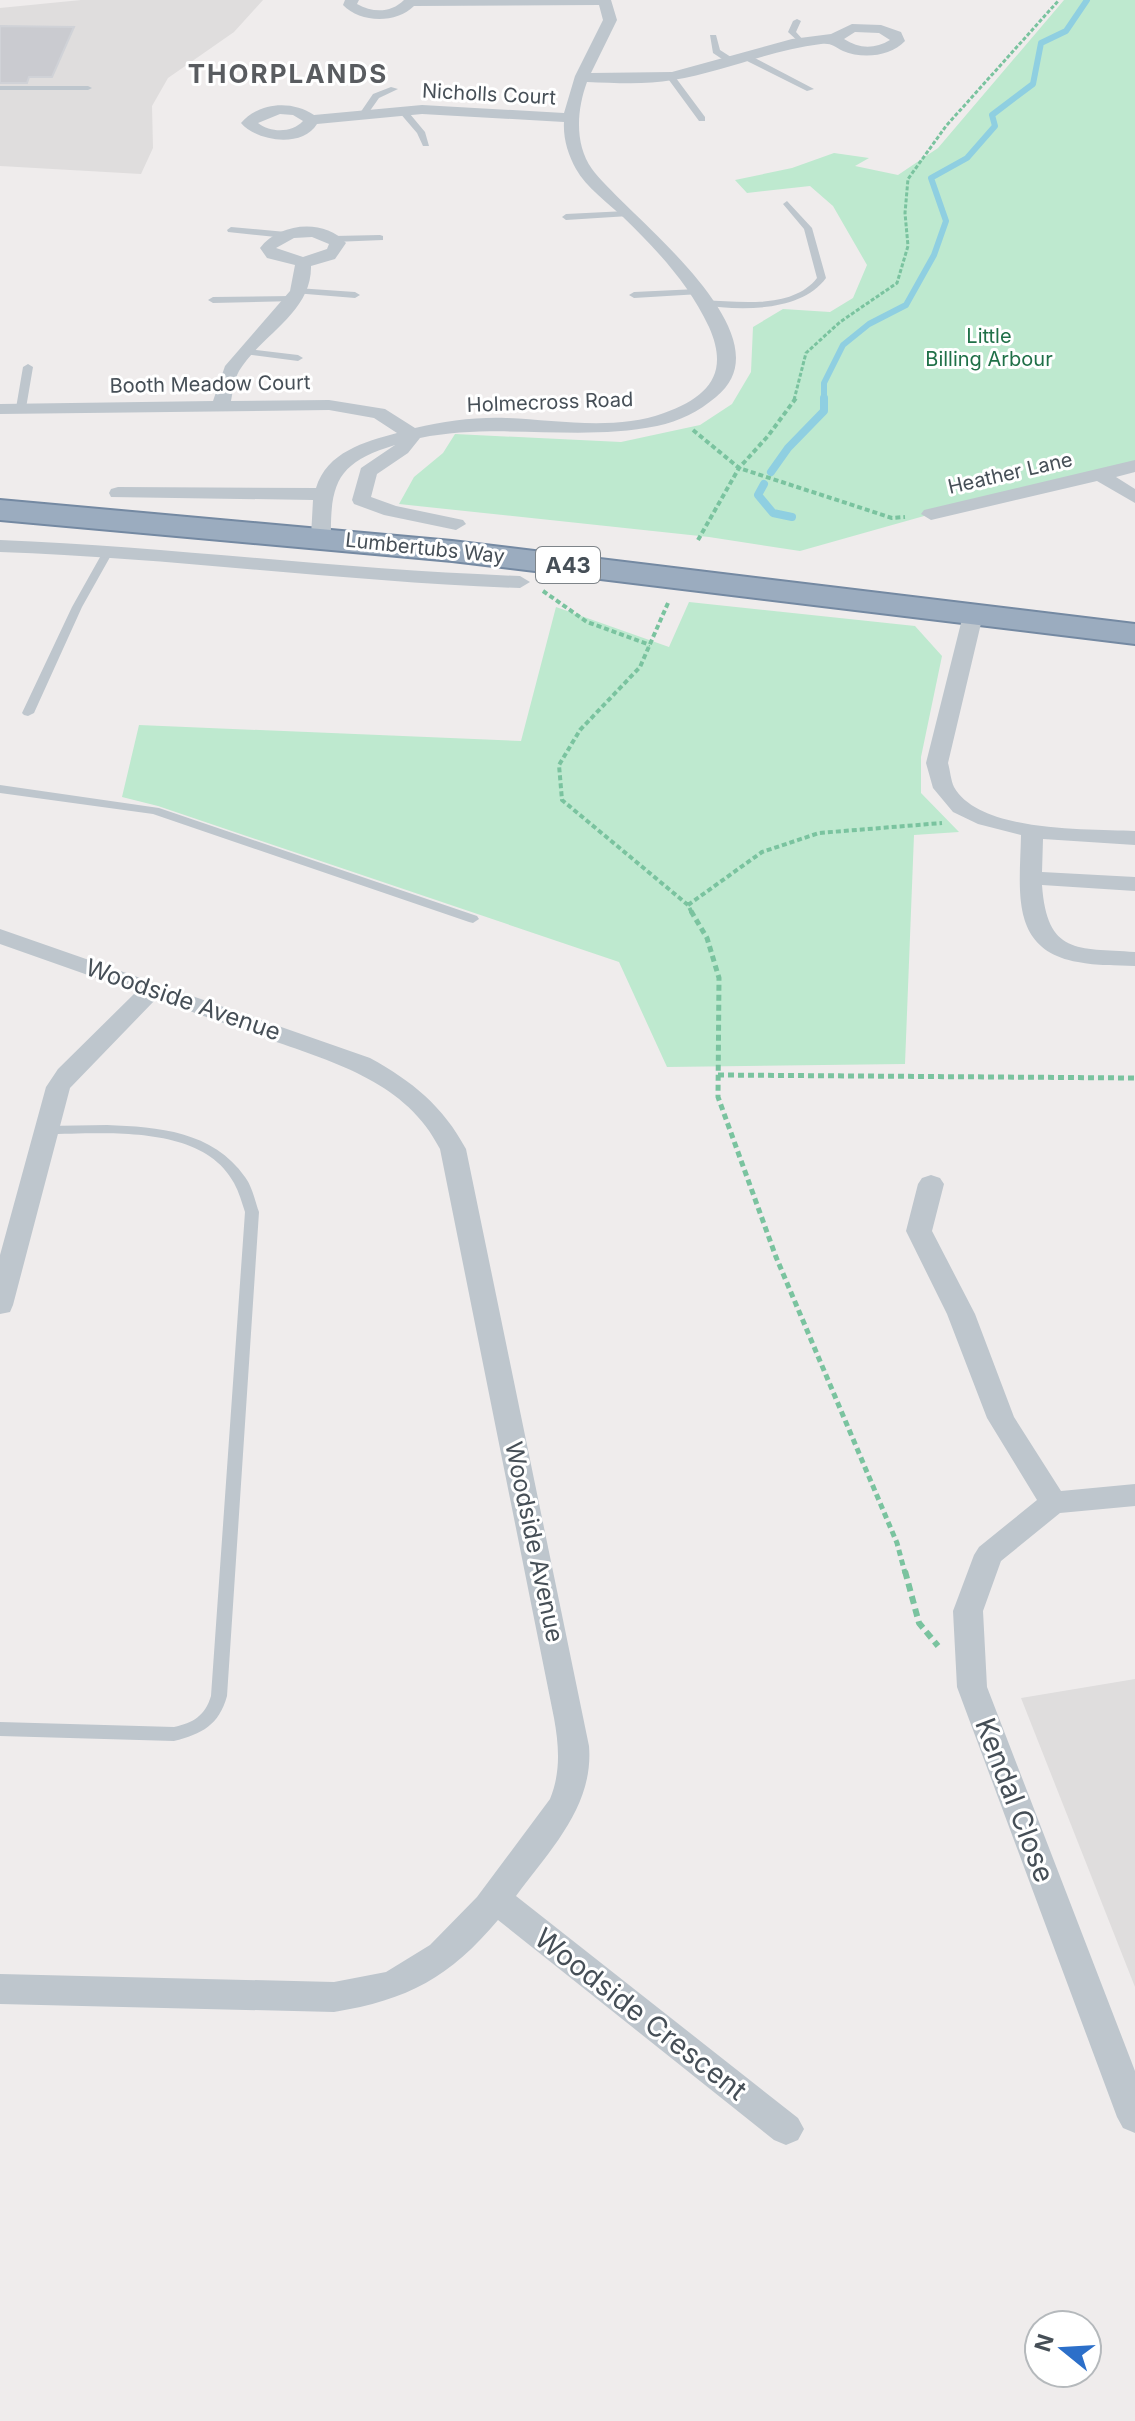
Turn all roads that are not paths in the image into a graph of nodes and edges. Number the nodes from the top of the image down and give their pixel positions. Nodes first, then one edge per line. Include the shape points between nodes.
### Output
1 (352, 0) edge
2 (604, 0) edge
3 (409, 1) edge
4 (797, 21) dead end
5 (713, 37) dead end
6 (835, 38) dead end
7 (801, 42) junction
8 (739, 59) junction
9 (670, 76) junction
10 (582, 77) junction
11 (0, 88) edge
12 (88, 88) dead end
13 (394, 89) dead end
14 (810, 89) dead end
15 (402, 110) junction
16 (364, 113) junction
17 (569, 118) junction
18 (702, 119) dead end
19 (311, 120) dead end
20 (426, 144) dead end
21 (787, 204) dead end
22 (626, 214) junction
23 (566, 217) dead end
24 (231, 230) dead end
25 (286, 235) junction
26 (380, 238) dead end
27 (334, 239) junction
28 (303, 262) junction
29 (295, 295) junction
30 (355, 295) dead end
31 (634, 295) dead end
32 (701, 298) junction
33 (213, 300) dead end
34 (247, 352) junction
35 (298, 358) dead end
36 (28, 367) dead end
37 (221, 406) junction
38 (21, 408) junction
39 (0, 409) edge
40 (413, 435) junction
41 (1135, 466) edge
42 (1100, 475) junction
43 (0, 485) edge
44 (1135, 497) edge
45 (0, 510) edge
46 (322, 514) junction
47 (931, 514) road end
48 (456, 524) junction
49 (0, 546) edge
50 (109, 550) junction
51 (520, 582) road end
52 (1135, 608) edge
53 (973, 615) junction
54 (1135, 634) edge
55 (28, 713) dead end
56 (0, 789) edge
57 (1032, 829) junction
58 (1135, 838) edge
59 (1033, 878) junction
60 (1135, 884) edge
61 (473, 919) dead end
62 (0, 936) edge
63 (1135, 959) edge
64 (151, 990) junction
65 (46, 1130) junction
66 (931, 1184) dead end
67 (0, 1305) edge
68 (1135, 1495) edge
69 (1053, 1503) junction
70 (0, 1729) edge
71 (495, 1898) junction
72 (0, 1989) edge
73 (1135, 2117) edge
74 (786, 2129) dead end

1 - 3 street via 352,9 378,14 404,10
2 - 3 street
2 - 10 street, Holmecross Road via 610,20
4 - 7 lane via 792,32
5 - 8 lane via 716,51
6 - 7 street
7 - 8 street
8 - 9 street
8 - 14 lane
9 - 10 street
9 - 18 lane
10 - 17 street, Holmecross Road
11 - 12 lane
13 - 16 lane via 376,96
15 - 16 street, Nicholls Court
15 - 17 street, Nicholls Court
15 - 20 lane
16 - 19 street, Nicholls Court
17 - 22 street, Holmecross Road via 573,148 584,170
21 - 32 lane via 808,228 822,278 819,285 791,299
22 - 23 lane
22 - 32 street, Holmecross Road
24 - 25 lane
25 - 27 street via 316,233
25 - 28 street via 268,248 273,255
26 - 27 lane
27 - 28 street via 335,252
28 - 29 street via 305,272
29 - 30 lane
29 - 33 lane
29 - 34 street
31 - 32 lane
32 - 40 street, Holmecross Road via 727,350 725,378 709,396 677,416 613,427 472,424
34 - 35 lane
34 - 37 street via 230,371
36 - 38 lane
37 - 38 street, Booth Meadow Court
37 - 40 street, Booth Meadow Court via 329,405 379,413
38 - 39 street, Booth Meadow Court
40 - 46 street, Holmecross Road via 384,440 336,467
40 - 48 street via 368,472 361,500
41 - 42 street, Heather Lane
42 - 44 street, Heather Lane
42 - 47 street, Heather Lane
43 - 46 highway, Lumbertubs Way / A43
45 - 46 highway, Lumbertubs Way / A43
46 - 48 highway, Lumbertubs Way / A43
46 - 53 highway, Lumbertubs Way / A43
48 - 52 highway, Lumbertubs Way / A43
49 - 50 street, Lumbertubs Way
50 - 51 street, Lumbertubs Way
50 - 55 lane
53 - 54 highway, Lumbertubs Way / A43
53 - 57 street via 937,778 953,804 974,816
56 - 61 lane via 155,811
57 - 58 street
57 - 59 street
59 - 60 street
59 - 63 street via 1034,925 1049,945 1074,955
62 - 64 street, Woodside Avenue
64 - 65 street via 67,1075 54,1097
64 - 71 street, Woodside Avenue via 361,1063 419,1100 445,1130 453,1149 574,1744 569,1791 556,1817
65 - 67 street
65 - 70 lane via 189,1139 225,1159 248,1192 252,1212 221,1685 218,1704 195,1730 174,1734
66 - 69 street via 919,1231 961,1314 1001,1418
68 - 69 street
69 - 73 street, Kendal Close via 989,1555 968,1611 972,1687
71 - 72 street, Woodside Avenue via 435,1962 371,1991 284,1997
71 - 74 street, Woodside Crescent

